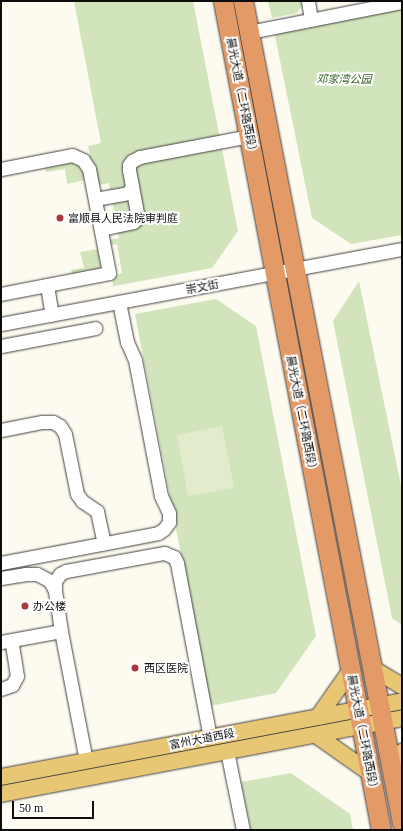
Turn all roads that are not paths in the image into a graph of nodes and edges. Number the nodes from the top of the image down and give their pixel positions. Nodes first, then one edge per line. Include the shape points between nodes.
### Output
1 (223, 1) edge
2 (243, 1) edge
3 (308, 1) edge
4 (402, 2) edge
5 (311, 20) junction
6 (249, 32) junction
7 (249, 136) junction
8 (1, 169) edge
9 (132, 186) junction
10 (95, 199) junction
11 (100, 229) junction
12 (402, 249) edge
13 (295, 270) junction
14 (275, 274) junction
15 (47, 285) junction
16 (1, 294) edge
17 (119, 302) junction
18 (52, 315) junction
19 (1, 324) edge
20 (95, 328) dead end
21 (1, 346) edge
22 (1, 430) edge
23 (104, 543) junction
24 (1, 563) edge
25 (1, 578) edge
26 (55, 591) junction
27 (61, 631) junction
28 (6, 641) edge
29 (372, 668) junction
30 (351, 670) junction
31 (402, 686) edge
32 (1, 689) edge
33 (402, 701) edge
34 (381, 714) junction
35 (318, 717) junction
36 (360, 718) junction
37 (402, 718) edge
38 (316, 735) junction
39 (210, 738) junction
40 (227, 752) junction
41 (402, 752) edge
42 (86, 761) junction
43 (392, 770) junction
44 (370, 773) junction
45 (1, 777) edge
46 (1, 794) edge
47 (402, 823) edge
48 (243, 830) edge
49 (381, 830) edge

1 - 7 highway, 晨光大道（二环路西段）
2 - 6 highway, 晨光大道（二环路西段）
3 - 5 street
4 - 5 street
5 - 6 street
6 - 13 highway, 晨光大道（二环路西段）
7 - 9 street via 135,159 129,164
7 - 14 highway, 晨光大道（二环路西段）
8 - 10 street via 77,156 89,168
9 - 10 street via 128,193
9 - 11 street via 138,214 136,220
10 - 11 street
11 - 15 street via 109,273
12 - 13 street, 崇文街
13 - 14 street, 崇文街
13 - 29 highway, 晨光大道（二环路西段）
14 - 17 street, 崇文街
14 - 30 highway, 晨光大道（二环路西段）
15 - 16 street
15 - 18 street
17 - 18 street, 崇文街
17 - 23 street via 127,342 135,360 161,496 169,522 158,532
18 - 19 street, 崇文街
20 - 21 street
22 - 23 street via 42,422 53,422 60,426 65,434 77,494 82,501 97,511
23 - 24 street
25 - 26 street via 37,574 50,581
26 - 27 street
26 - 39 street via 55,581 66,571 164,553 174,557
27 - 28 street
27 - 42 street
28 - 32 street via 17,676 12,685
29 - 31 main road
29 - 34 highway, 晨光大道（二环路西段）
30 - 35 main road
30 - 36 highway, 晨光大道（二环路西段）
33 - 34 main road, 富州大道西段
34 - 36 main road, 富州大道西段
34 - 37 main road, 富州大道西段
34 - 43 highway, 晨光大道（二环路西段）
35 - 36 main road, 富州大道西段
35 - 39 main road, 富州大道西段
36 - 38 main road, 富州大道西段
36 - 44 highway, 晨光大道（二环路西段）
38 - 40 main road, 富州大道西段
38 - 44 main road
39 - 42 main road, 富州大道西段
40 - 46 main road, 富州大道西段
40 - 48 street
41 - 43 main road
42 - 45 main road, 富州大道西段
43 - 47 highway, 晨光大道（二环路西段）
44 - 49 highway, 晨光大道（二环路西段）

